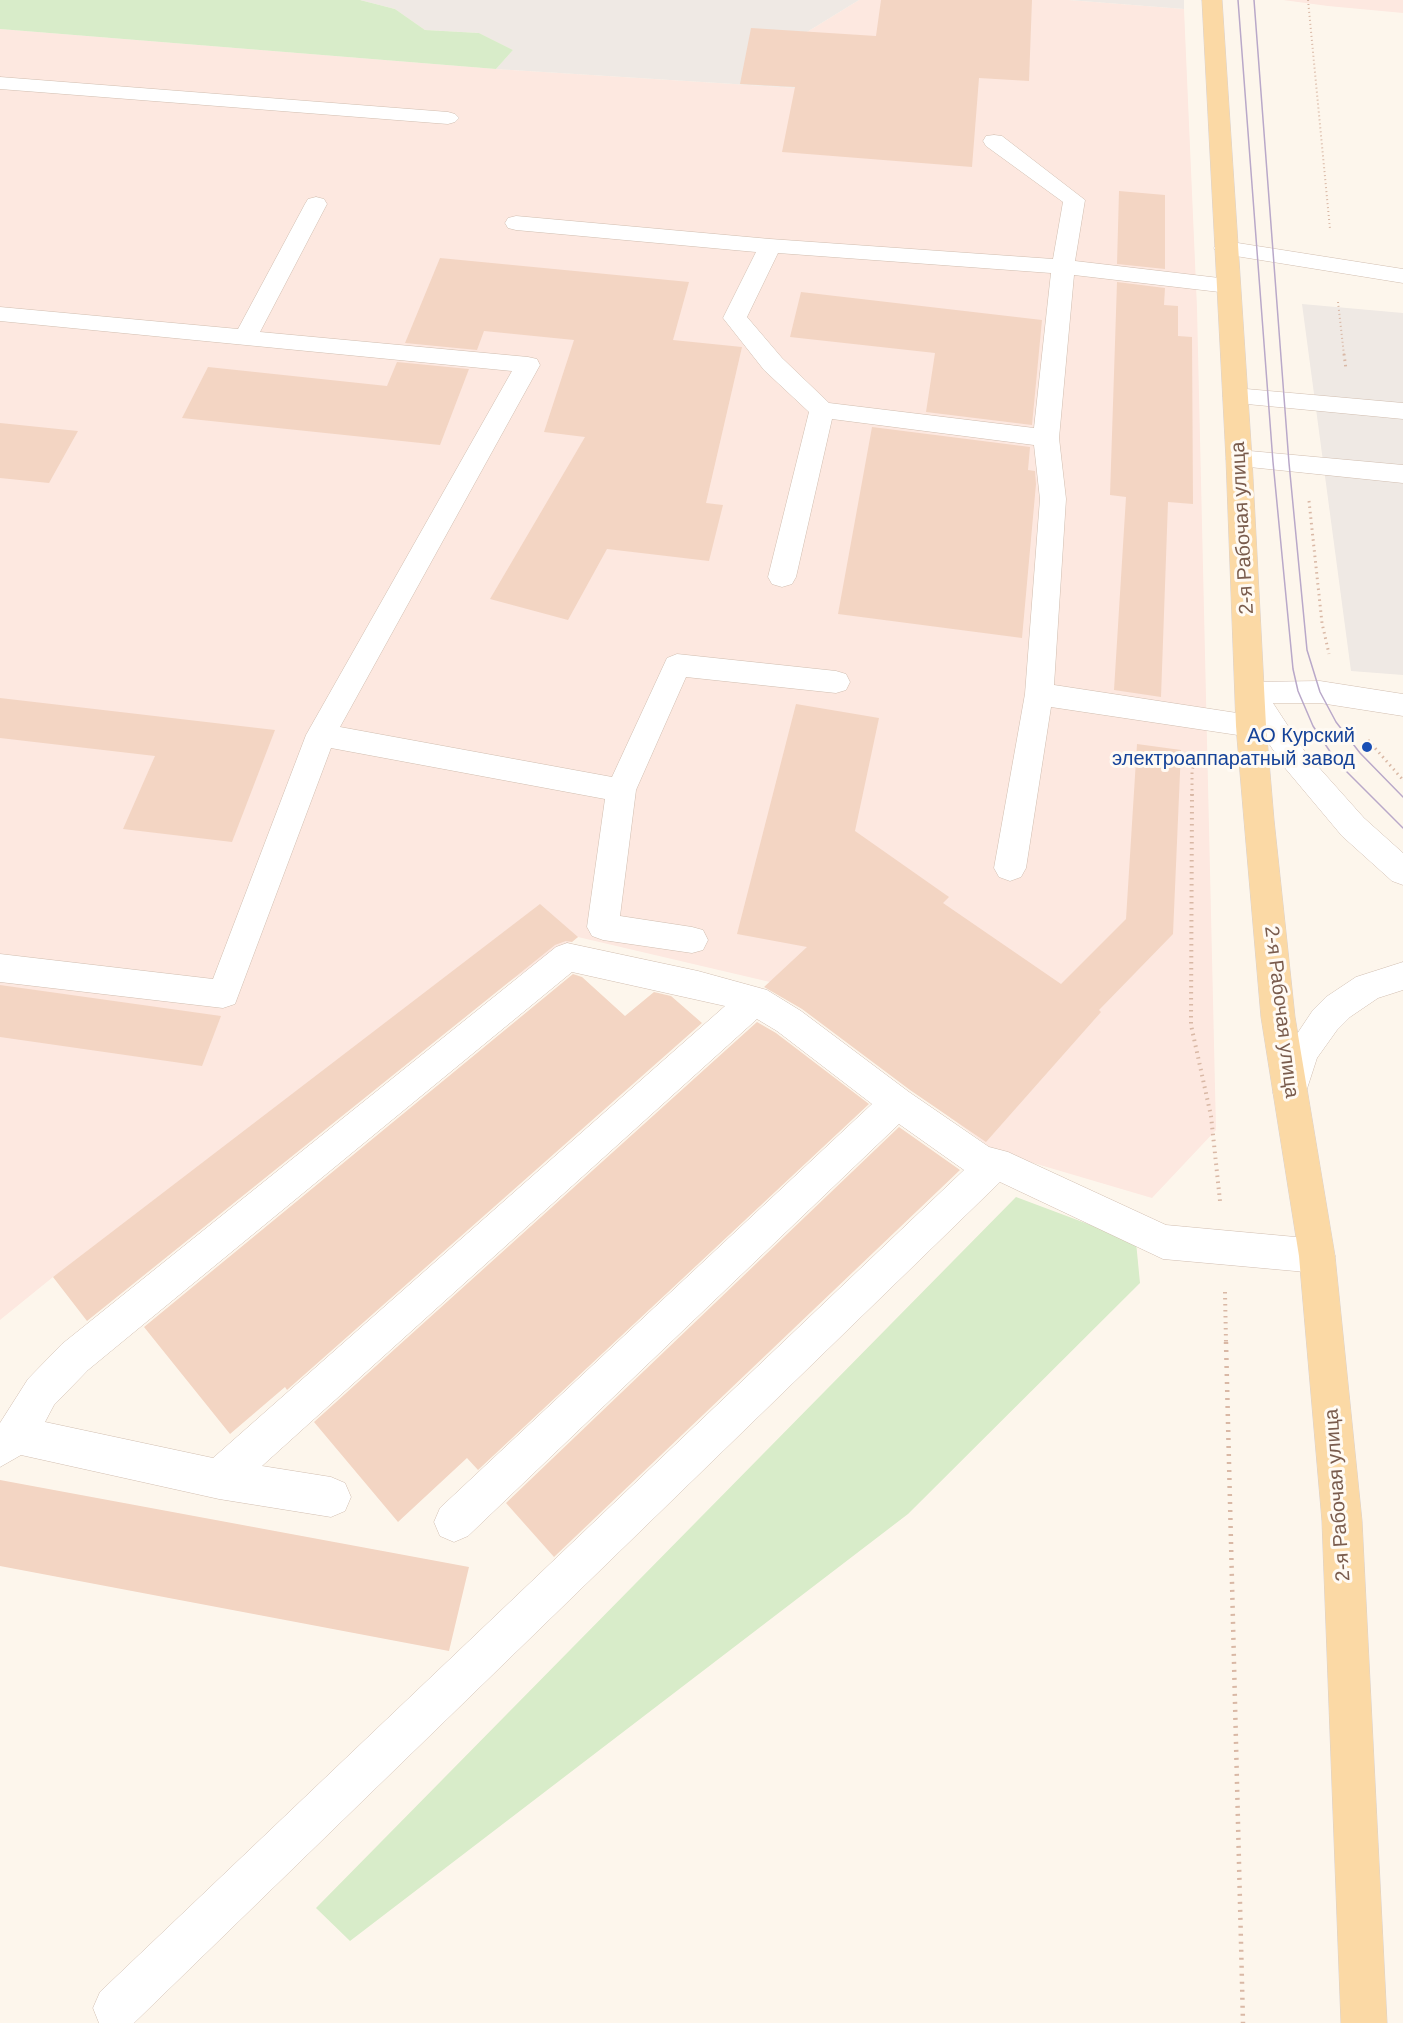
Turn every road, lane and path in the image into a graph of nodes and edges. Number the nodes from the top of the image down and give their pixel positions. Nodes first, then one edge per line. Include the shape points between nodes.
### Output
1 (1212, 0) edge
2 (1308, 0) edge
3 (0, 83) edge
4 (448, 118) dead end
5 (994, 141) dead end
6 (316, 204) dead end
7 (516, 223) dead end
8 (770, 246) junction
9 (1225, 248) junction
10 (1334, 265) junction
11 (1063, 267) junction
12 (1403, 276) edge
13 (1228, 286) junction
14 (0, 314) edge
15 (245, 338) junction
16 (1235, 396) junction
17 (1350, 406) junction
18 (822, 410) junction
19 (1403, 411) edge
20 (1046, 438) junction
21 (1239, 459) junction
22 (1306, 465) junction
23 (1403, 474) edge
24 (782, 577) dead end
25 (836, 682) dead end
26 (1251, 693) junction
27 (1039, 694) junction
28 (1342, 695) junction
29 (1403, 705) edge
30 (1212, 720) junction
31 (1251, 726) junction
32 (321, 735) junction
33 (621, 790) junction
34 (1010, 868) dead end
35 (1403, 872) edge
36 (692, 940) dead end
37 (0, 968) edge
38 (1403, 976) edge
39 (755, 1000) junction
40 (1290, 1093) junction
41 (897, 1102) junction
42 (996, 1162) junction
43 (1224, 1248) junction
44 (1317, 1256) junction
45 (8, 1442) edge
46 (219, 1479) junction
47 (331, 1497) dead end
48 (454, 1522) dead end
49 (116, 2008) dead end
50 (1243, 2023) edge
51 (1364, 2023) edge

1 - 9 main road, 2-я Рабочая улица
2 - 10 path
3 - 4 street
5 - 11 street via 1074,200
6 - 15 street
7 - 8 street
8 - 11 street
8 - 18 street via 735,318 773,364
9 - 10 street
9 - 13 main road, 2-я Рабочая улица
10 - 12 street
10 - 17 path
11 - 13 street
11 - 20 street
13 - 16 main road, 2-я Рабочая улица
14 - 15 street
15 - 32 street via 528,365
16 - 17 street
16 - 21 main road, 2-я Рабочая улица
17 - 19 street
18 - 20 street
18 - 24 street
20 - 27 street via 1053,499
21 - 22 street
21 - 26 main road, 2-я Рабочая улица
22 - 23 street
22 - 28 path via 1322,622
25 - 33 street via 677,665
26 - 28 street via 1298,691
26 - 31 main road, 2-я Рабочая улица
26 - 35 street via 1294,760 1353,827
27 - 30 street
27 - 34 street
28 - 29 street
30 - 31 street
30 - 43 path via 1192,771 1191,1025 1211,1116
31 - 40 main road, 2-я Рабочая улица via 1278,1017
32 - 33 street
32 - 37 street via 224,994
33 - 36 street via 603,927
38 - 40 street via 1368,987 1325,1020 1302,1052
39 - 41 street
39 - 45 street via 567,957 75,1357 41,1392
39 - 46 street
40 - 44 main road, 2-я Рабочая улица
41 - 42 street via 983,1162
41 - 48 street
42 - 43 street via 1163,1242
42 - 49 street
43 - 44 street
43 - 50 path
44 - 51 main road, 2-я Рабочая улица via 1342,1521
45 - 46 street
46 - 47 street

